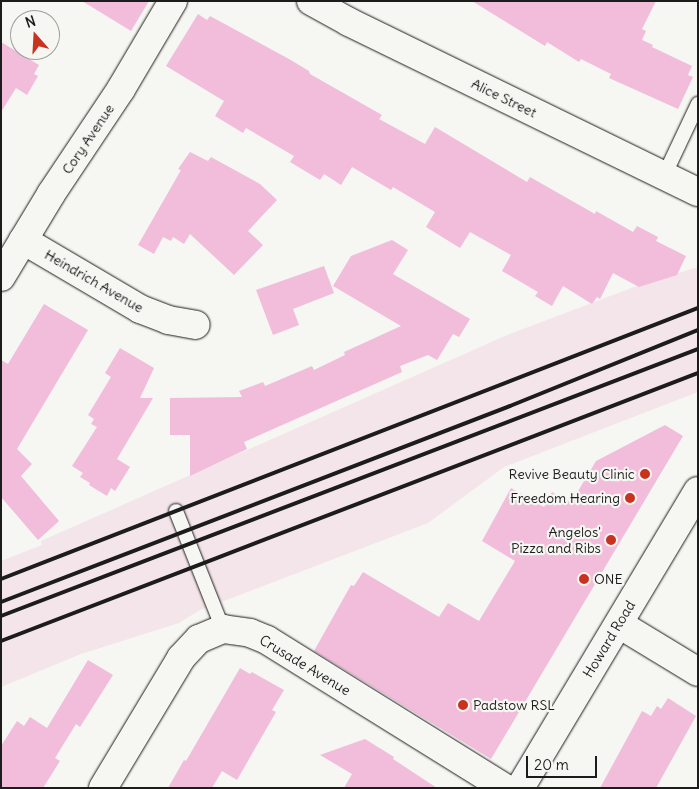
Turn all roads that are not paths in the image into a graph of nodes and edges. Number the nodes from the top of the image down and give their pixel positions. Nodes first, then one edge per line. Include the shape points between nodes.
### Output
1 (173, 1) edge
2 (311, 1) edge
3 (698, 104) edge
4 (664, 176) junction
5 (698, 192) edge
6 (23, 240) junction
7 (1, 277) edge
8 (196, 325) dead end
9 (698, 491) edge
10 (176, 512) dead end
11 (619, 624) junction
12 (223, 629) junction
13 (698, 672) edge
14 (103, 788) edge
15 (506, 788) edge
16 (520, 788) edge

1 - 6 street, Cory Avenue via 121,89
2 - 4 street, Alice Street
3 - 4 lane
4 - 5 street, Alice Street
6 - 7 street, Cory Avenue
6 - 8 street, Heindrich Avenue via 140,309 168,320
9 - 11 street, Howard Road
10 - 12 lane
11 - 13 street
11 - 16 street, Howard Road
12 - 14 street via 199,639 181,658
12 - 15 street, Crusade Avenue via 250,633 267,640

